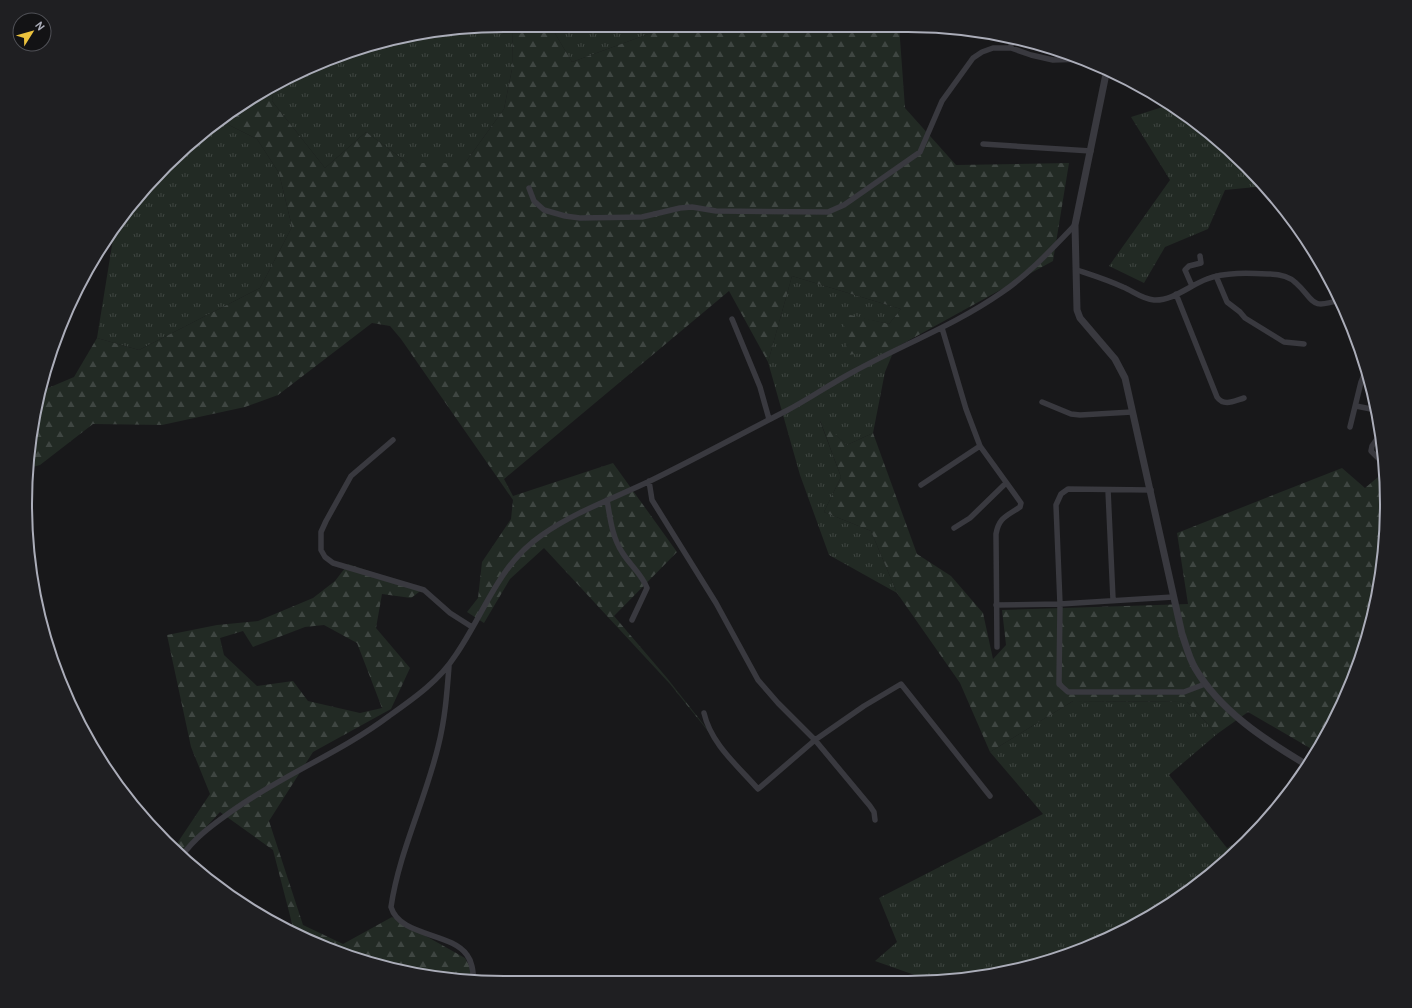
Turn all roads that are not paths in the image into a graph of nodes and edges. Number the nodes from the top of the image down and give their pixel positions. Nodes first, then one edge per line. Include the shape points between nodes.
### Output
1 (1011, 44) edge
2 (1011, 48) junction
3 (1067, 60) edge
4 (1106, 76) edge
5 (982, 144) dead end
6 (1091, 151) junction
7 (529, 188) dead end
8 (1075, 225) junction
9 (1200, 256) dead end
10 (1077, 270) junction
11 (1216, 276) junction
12 (1192, 286) junction
13 (1176, 294) junction
14 (1334, 301) edge
15 (732, 319) dead end
16 (942, 328) junction
17 (1304, 344) dead end
18 (1362, 377) edge
19 (1244, 398) dead end
20 (1042, 402) dead end
21 (1356, 406) junction
22 (1370, 409) edge
23 (1132, 412) junction
24 (769, 419) junction
25 (1350, 427) dead end
26 (393, 440) dead end
27 (1376, 441) edge
28 (980, 446) junction
29 (1377, 457) edge
30 (649, 482) junction
31 (1006, 483) junction
32 (921, 485) dead end
33 (1108, 490) junction
34 (1150, 490) junction
35 (607, 500) junction
36 (954, 528) dead end
37 (1173, 597) junction
38 (1113, 599) junction
39 (1060, 604) junction
40 (996, 605) junction
41 (632, 620) dead end
42 (472, 627) junction
43 (997, 647) dead end
44 (449, 666) junction
45 (1205, 684) junction
46 (704, 713) dead end
47 (815, 740) junction
48 (1303, 762) edge
49 (990, 796) dead end
50 (875, 820) dead end
51 (185, 852) edge
52 (473, 975) edge

1 - 2 street
2 - 3 street via 1053,60
2 - 7 street via 993,48 974,58 942,101 920,152 844,205 828,212 716,211 692,206 642,217 580,218 544,210 534,201
4 - 6 street
5 - 6 street
6 - 8 street
8 - 10 street
8 - 16 street via 1004,292
9 - 12 street via 1201,263 1189,266 1185,270
10 - 13 street via 1148,299 1155,300
10 - 23 street via 1077,310 1080,318 1122,370
11 - 12 street
11 - 14 street via 1277,274 1296,283 1315,303
11 - 17 street via 1227,302 1245,318 1284,342
12 - 13 street
13 - 19 street via 1217,397 1226,404
15 - 24 street via 760,387
16 - 24 street via 855,371
16 - 28 street
18 - 21 street
20 - 23 street via 1080,415
21 - 22 street
21 - 25 street
23 - 34 street
24 - 30 street
26 - 42 street via 351,476 321,532 321,550 333,563 424,590 450,613
27 - 29 street via 1371,451
28 - 31 street
28 - 32 street
30 - 35 street
30 - 47 street via 652,500 716,603 758,680
31 - 36 street via 970,518
31 - 40 street via 1021,503 1020,507 997,524
33 - 34 street
33 - 38 street
33 - 39 street via 1068,489 1061,494 1056,505
34 - 37 street
35 - 41 street via 613,530 621,551 647,588
35 - 42 street via 559,524 530,544 505,570
37 - 38 street
37 - 45 street via 1182,634 1194,667
38 - 39 street
39 - 40 street
39 - 45 street via 1059,684 1068,692 1184,692
40 - 43 street
42 - 44 street
44 - 51 street via 427,687 374,727 338,750 265,789 198,837
44 - 52 street via 438,748 405,848 391,908 400,922 452,944 464,952 470,960
45 - 48 street via 1226,707 1267,739
46 - 47 street via 715,739 758,789
47 - 49 street via 901,684
47 - 50 street via 870,806

